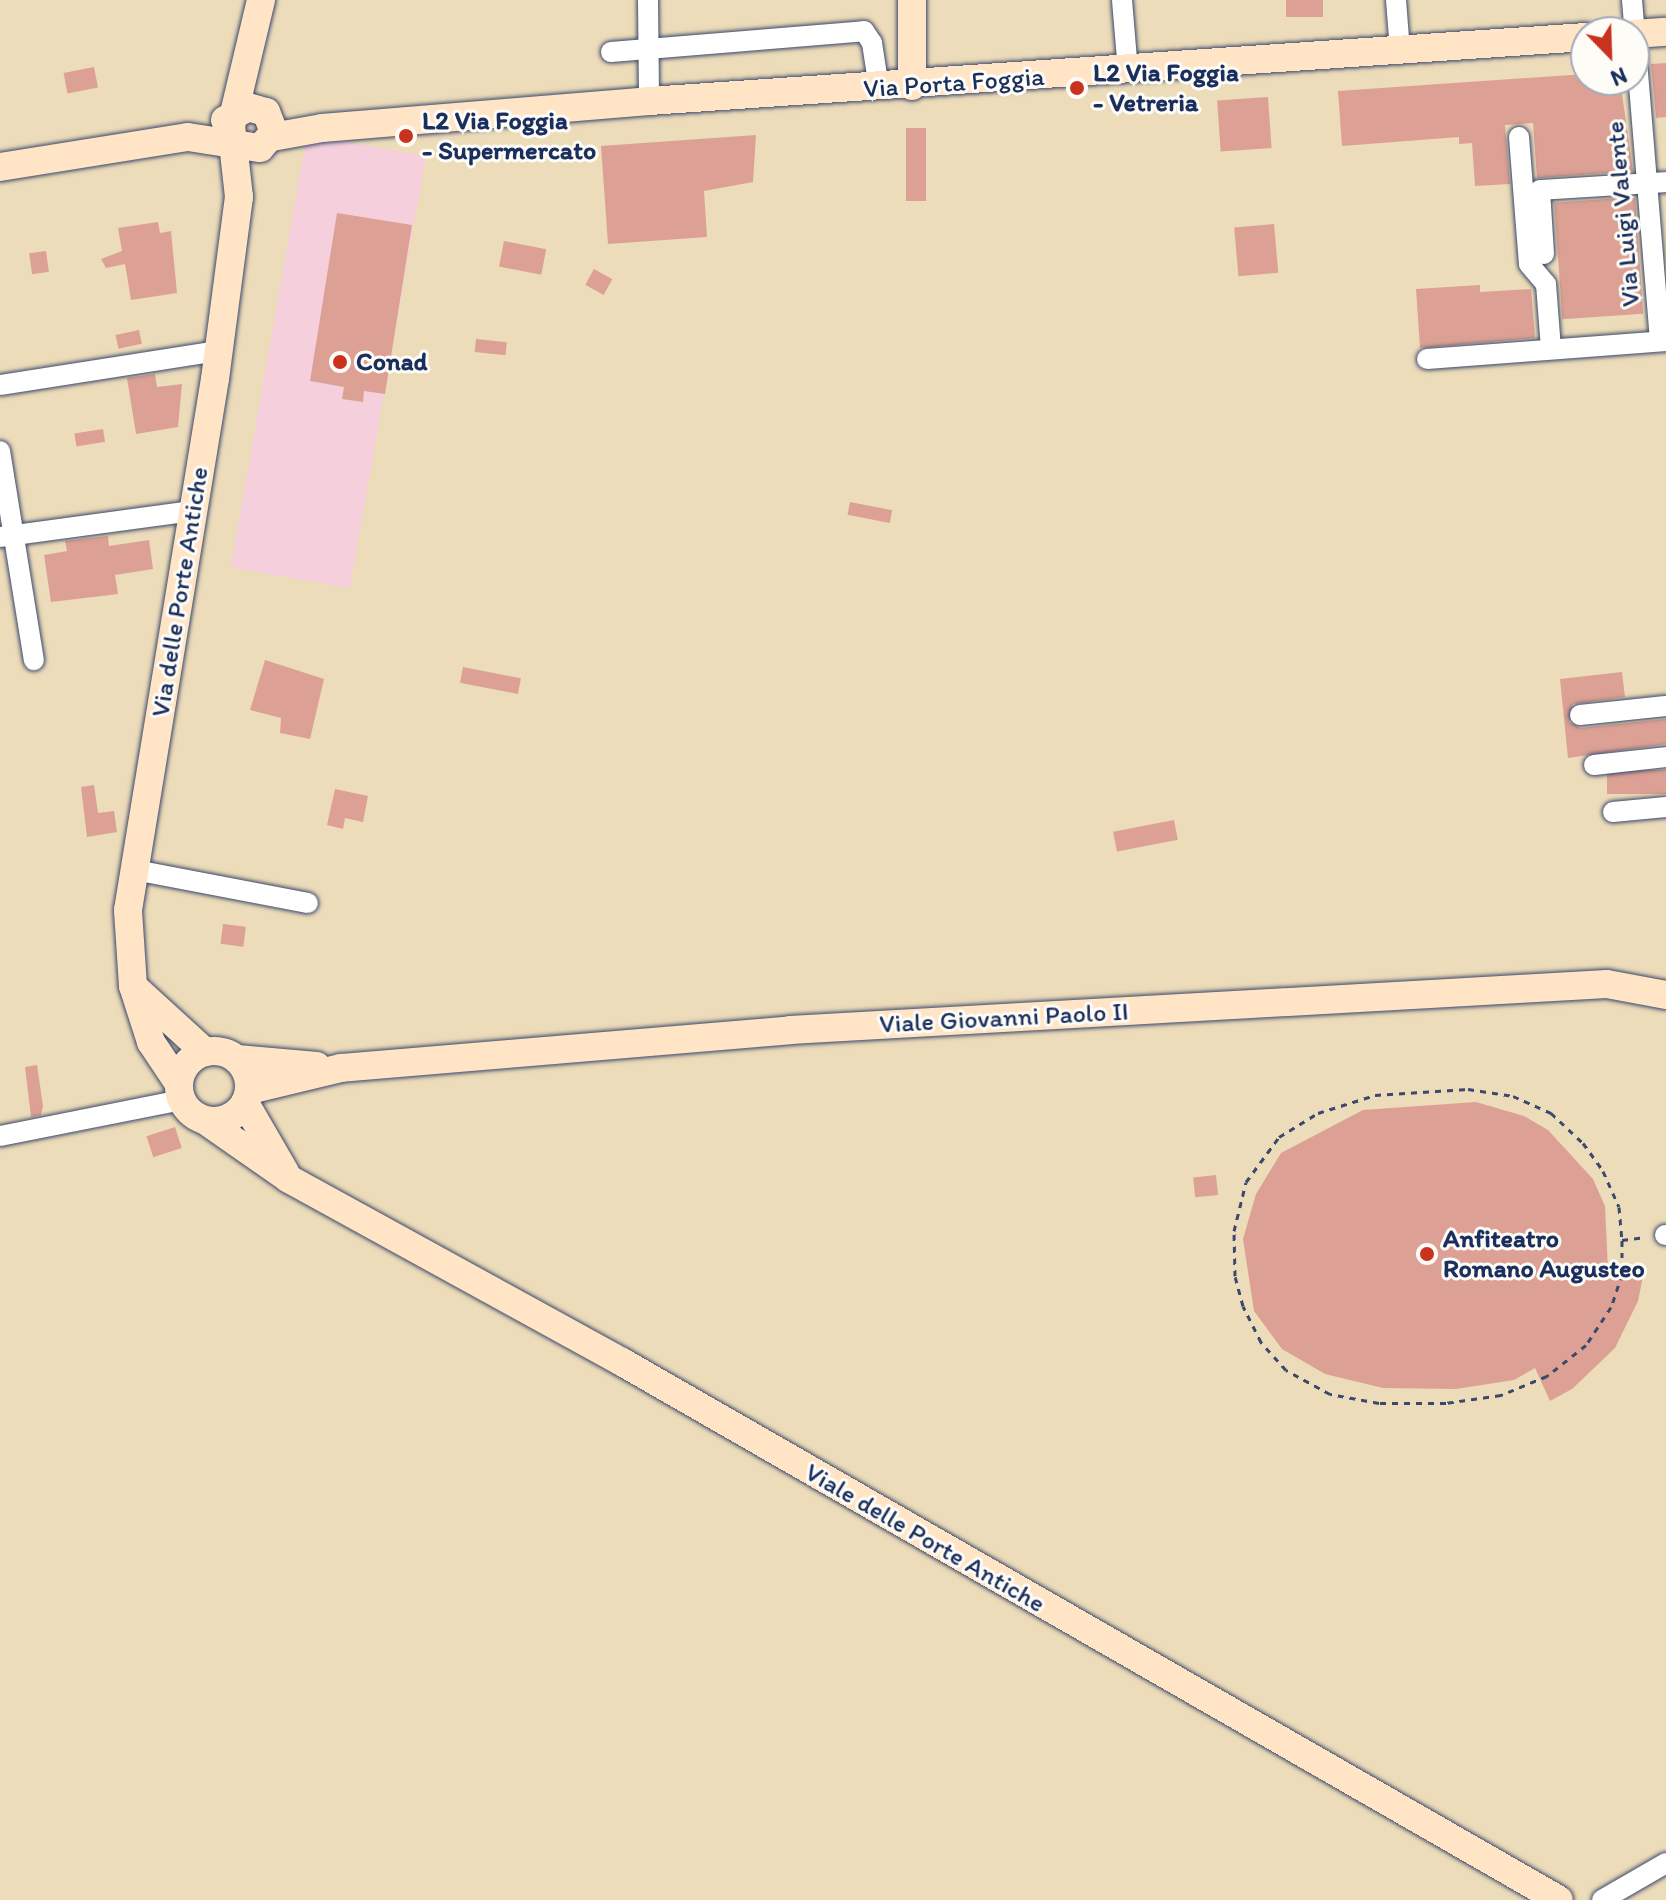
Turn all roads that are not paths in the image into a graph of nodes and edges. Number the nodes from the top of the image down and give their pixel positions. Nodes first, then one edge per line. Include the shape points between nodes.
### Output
1 (261, 0) edge
2 (648, 0) edge
3 (912, 0) edge
4 (1122, 0) edge
5 (1396, 0) edge
6 (1570, 38) edge
7 (648, 50) junction
8 (1400, 51) junction
9 (611, 52) dead end
10 (1128, 71) junction
11 (912, 86) junction
12 (879, 88) junction
13 (1643, 96) edge
14 (649, 101) junction
15 (256, 128) junction
16 (1519, 137) dead end
17 (0, 167) edge
18 (1656, 183) edge
19 (1544, 254) dead end
20 (1663, 341) edge
21 (1551, 349) junction
22 (218, 351) junction
23 (1427, 359) dead end
24 (0, 385) edge
25 (0, 451) edge
26 (193, 511) junction
27 (7, 536) edge
28 (34, 660) dead end
29 (1666, 706) edge
30 (1580, 715) dead end
31 (1666, 757) edge
32 (1594, 765) dead end
33 (1666, 807) edge
34 (1613, 812) dead end
35 (135, 870) junction
36 (308, 903) dead end
37 (133, 986) junction
38 (1666, 995) edge
39 (205, 1052) junction
40 (237, 1059) junction
41 (341, 1068) junction
42 (180, 1092) junction
43 (248, 1097) junction
44 (206, 1121) junction
45 (0, 1136) edge
46 (289, 1179) junction
47 (1666, 1863) edge
48 (1559, 1900) edge
49 (1602, 1900) edge

1 - 15 main road, Via delle Porte Antiche via 245,58
2 - 7 street
3 - 11 main road
4 - 10 street
5 - 8 street
6 - 8 main road, Via Porta Foggia
7 - 9 street
7 - 12 street via 864,31 872,43
7 - 14 street
8 - 10 main road, Via Porta Foggia
10 - 11 main road, Via Porta Foggia
11 - 12 main road, Via Porta Foggia
12 - 14 main road, Via Porta Foggia
13 - 18 street, Via Luigi Valente
14 - 15 main road, Via Porta Foggia via 322,128
15 - 17 main road, Via Porta Foggia
15 - 22 main road, Via delle Porte Antiche via 239,197
16 - 21 street via 1529,264 1546,284
18 - 19 street via 1540,190
18 - 20 street, Via Luigi Valente
20 - 21 street
21 - 23 street
22 - 24 street
22 - 26 main road, Via delle Porte Antiche
25 - 27 street
26 - 27 street
26 - 35 main road, Via delle Porte Antiche
27 - 28 street
29 - 30 street
31 - 32 street
33 - 34 street
35 - 36 street
35 - 37 main road, Via delle Porte Antiche via 128,910
37 - 39 main road
37 - 42 main road, Via delle Porte Antiche via 151,1042
38 - 41 main road, Viale Giovanni Paolo II via 1607,984 1532,987 790,1030
39 - 40 main road
39 - 42 main road via 186,1066
40 - 41 main road
40 - 43 main road via 246,1070
41 - 43 main road
42 - 44 main road
42 - 45 street
43 - 44 main road via 231,1118
43 - 46 main road
44 - 46 main road, Viale delle Porte Antiche
46 - 48 main road, Viale delle Porte Antiche via 622,1362
47 - 49 street

